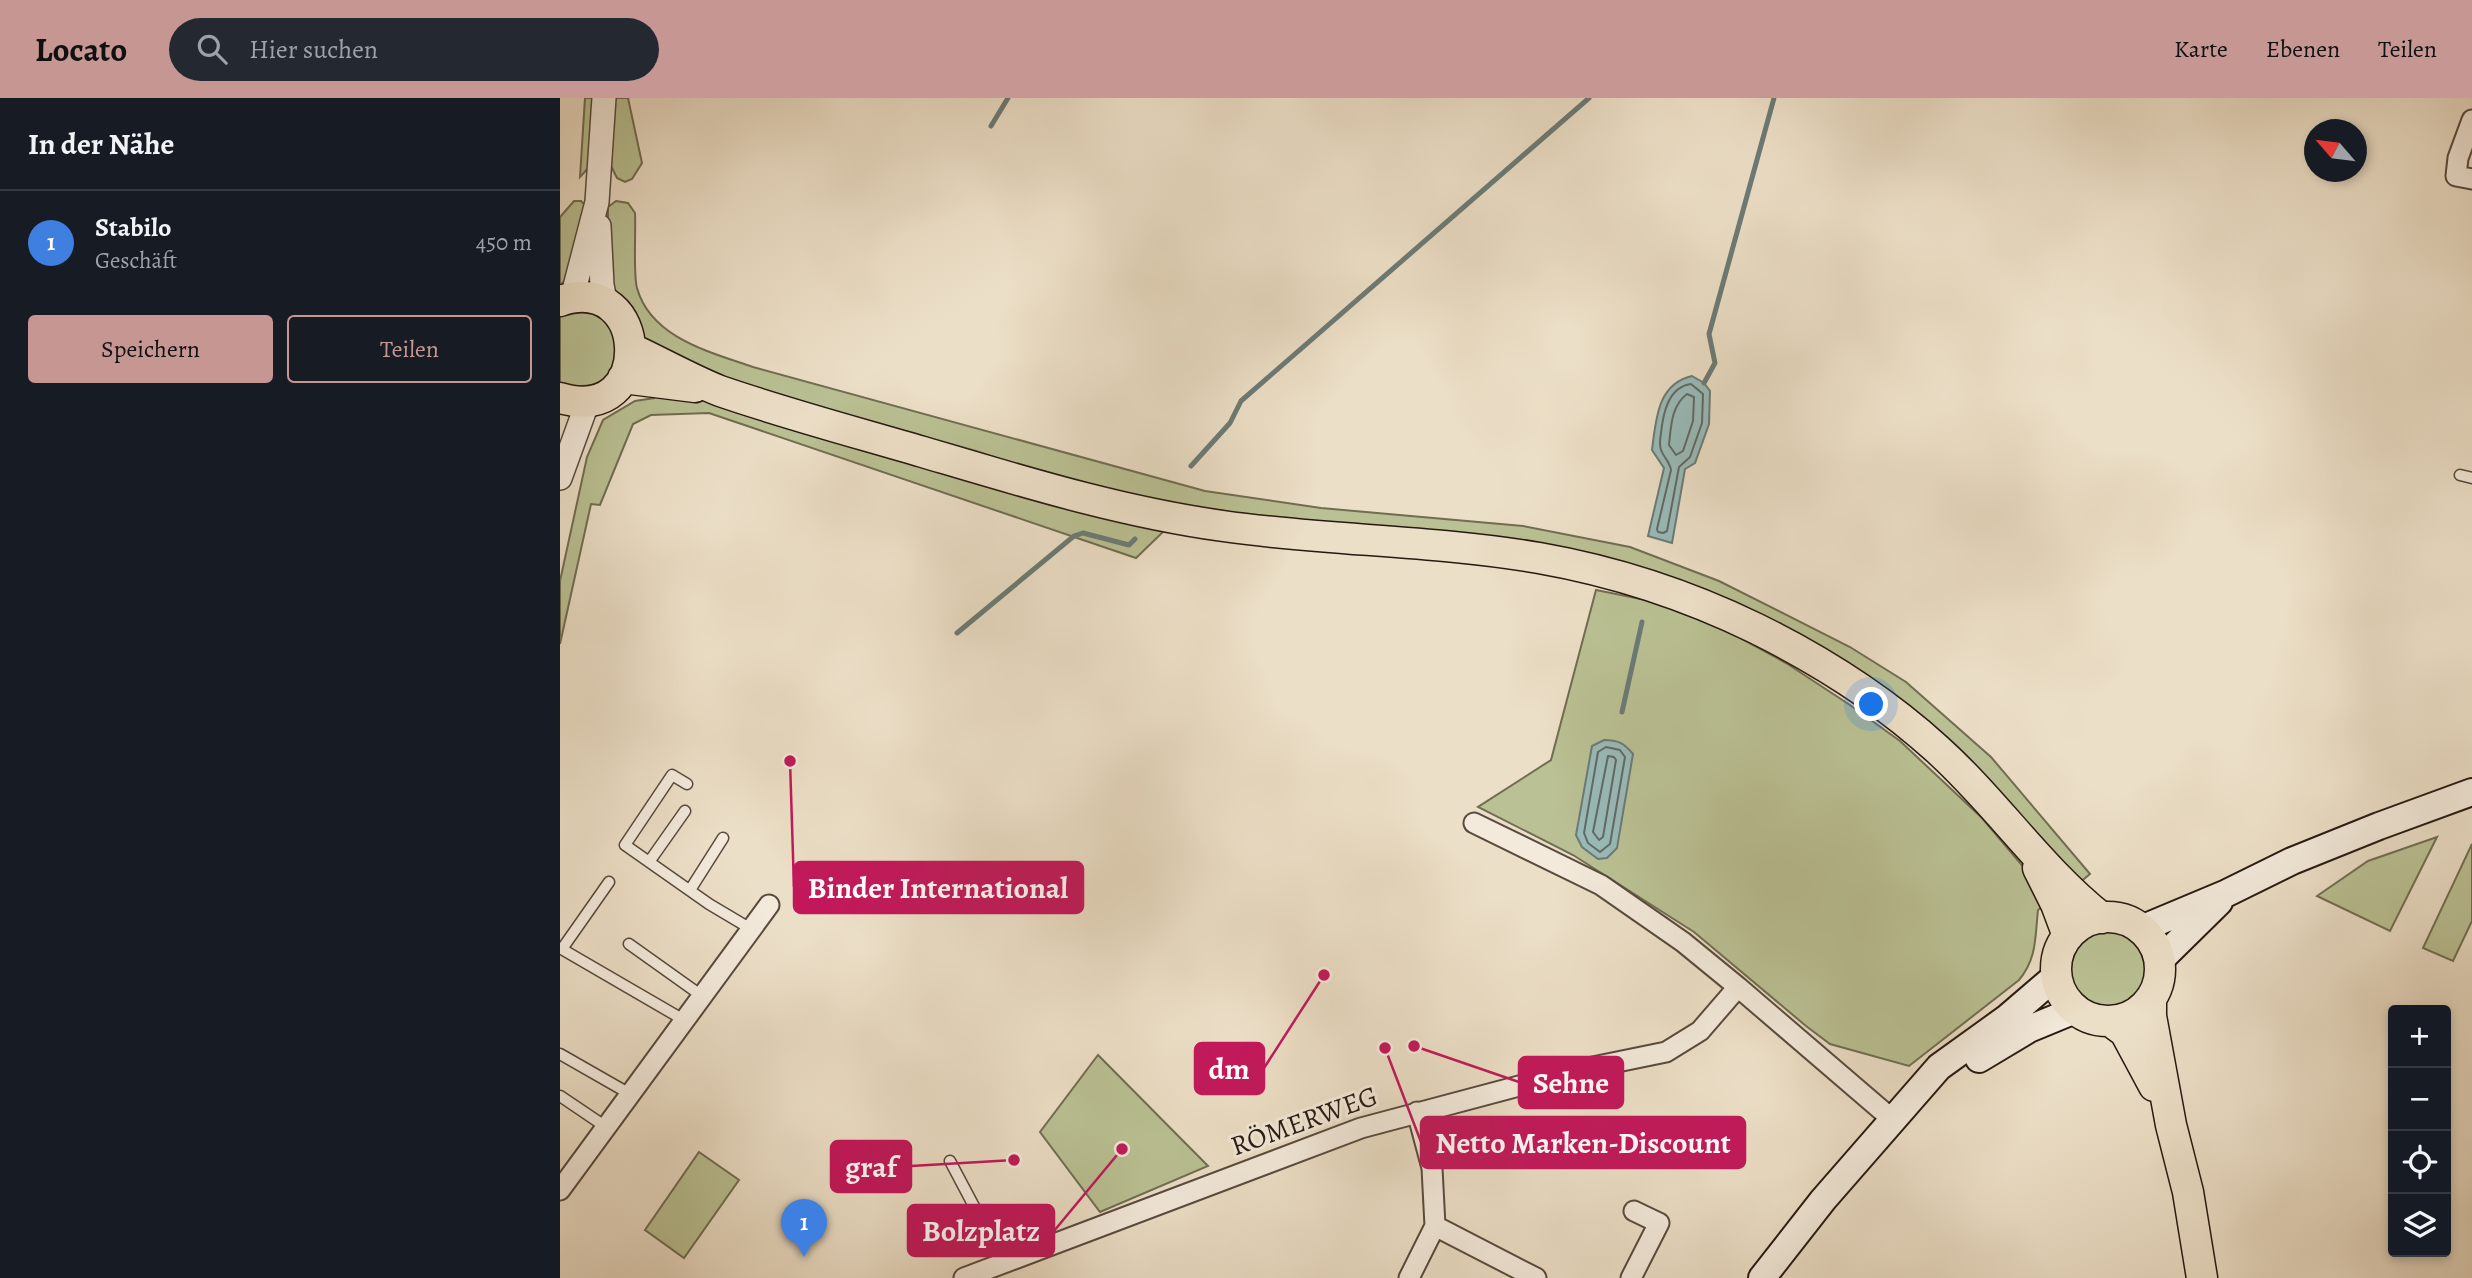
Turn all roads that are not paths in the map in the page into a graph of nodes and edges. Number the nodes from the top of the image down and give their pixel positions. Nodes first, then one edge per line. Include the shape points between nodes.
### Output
1 (604, 98) edge
2 (2472, 120) edge
3 (2464, 178) edge
4 (597, 202) junction
5 (566, 300) edge
6 (606, 305) junction
7 (632, 349) junction
8 (623, 378) junction
9 (716, 389) junction
10 (574, 400) edge
11 (2460, 475) dead end
12 (560, 478) edge
13 (2472, 478) edge
14 (687, 784) dead end
15 (2472, 792) edge
16 (685, 811) dead end
17 (1474, 823) dead end
18 (723, 838) dead end
19 (2031, 851) junction
20 (649, 862) junction
21 (610, 882) dead end
22 (690, 890) junction
23 (2227, 893) junction
24 (769, 905) dead end
25 (2102, 918) junction
26 (751, 929) junction
27 (2141, 929) junction
28 (2068, 936) junction
29 (629, 944) dead end
30 (561, 948) edge
31 (2159, 961) junction
32 (2056, 976) junction
33 (1738, 988) junction
34 (702, 996) junction
35 (2151, 998) junction
36 (2074, 1010) junction
37 (684, 1020) junction
38 (2110, 1021) junction
39 (560, 1054) edge
40 (630, 1094) junction
41 (560, 1096) edge
42 (1417, 1112) junction
43 (1899, 1114) junction
44 (2171, 1125) junction
45 (606, 1127) junction
46 (950, 1161) dead end
47 (562, 1184) edge
48 (977, 1211) junction
49 (1634, 1211) dead end
50 (931, 1226) dead end
51 (1435, 1226) junction
52 (1004, 1263) junction
53 (964, 1278) edge
54 (1409, 1278) edge
55 (1536, 1278) edge
56 (1631, 1278) edge
57 (1762, 1278) edge
58 (2202, 1278) edge

1 - 4 street
2 - 3 street via 2458,158
4 - 5 street
4 - 6 street
5 - 6 main road via 587,298
6 - 7 main road via 627,328
7 - 8 main road
7 - 9 main road
8 - 9 main road
8 - 10 main road via 610,393
9 - 19 main road via 998,474 1148,513 1284,534 1510,554 1664,590 1754,627 1864,692 1940,751
10 - 12 street
11 - 13 lane
14 - 20 lane via 672,775 625,845
15 - 23 main road via 2379,825
16 - 20 lane
17 - 33 street via 1601,886 1683,942
18 - 22 lane
19 - 25 main road
19 - 28 main road
20 - 22 lane
21 - 30 lane
22 - 26 lane
23 - 27 main road
23 - 31 main road
24 - 26 street
25 - 27 main road via 2123,919
25 - 28 main road via 2083,923
26 - 34 street
27 - 31 main road via 2153,943
28 - 32 main road via 2057,959
29 - 34 lane
30 - 37 lane
31 - 35 main road via 2159,981
32 - 36 main road via 2062,995
32 - 43 main road via 1939,1067
33 - 42 street, RÖMERWEG via 1700,1031 1666,1052
33 - 43 street
34 - 37 street
35 - 38 main road via 2137,1013
35 - 44 main road
36 - 38 main road
36 - 43 main road via 2007,1040
37 - 40 street
38 - 44 main road via 2133,1045
39 - 40 lane
40 - 45 street
41 - 45 lane
42 - 51 street via 1432,1168
42 - 52 street, RÖMERWEG via 1361,1128
43 - 57 main road
44 - 58 main road
45 - 47 street
46 - 48 lane
48 - 50 lane
48 - 52 lane
49 - 56 street via 1659,1223
51 - 54 street
51 - 55 street
52 - 53 street, RÖMERWEG

